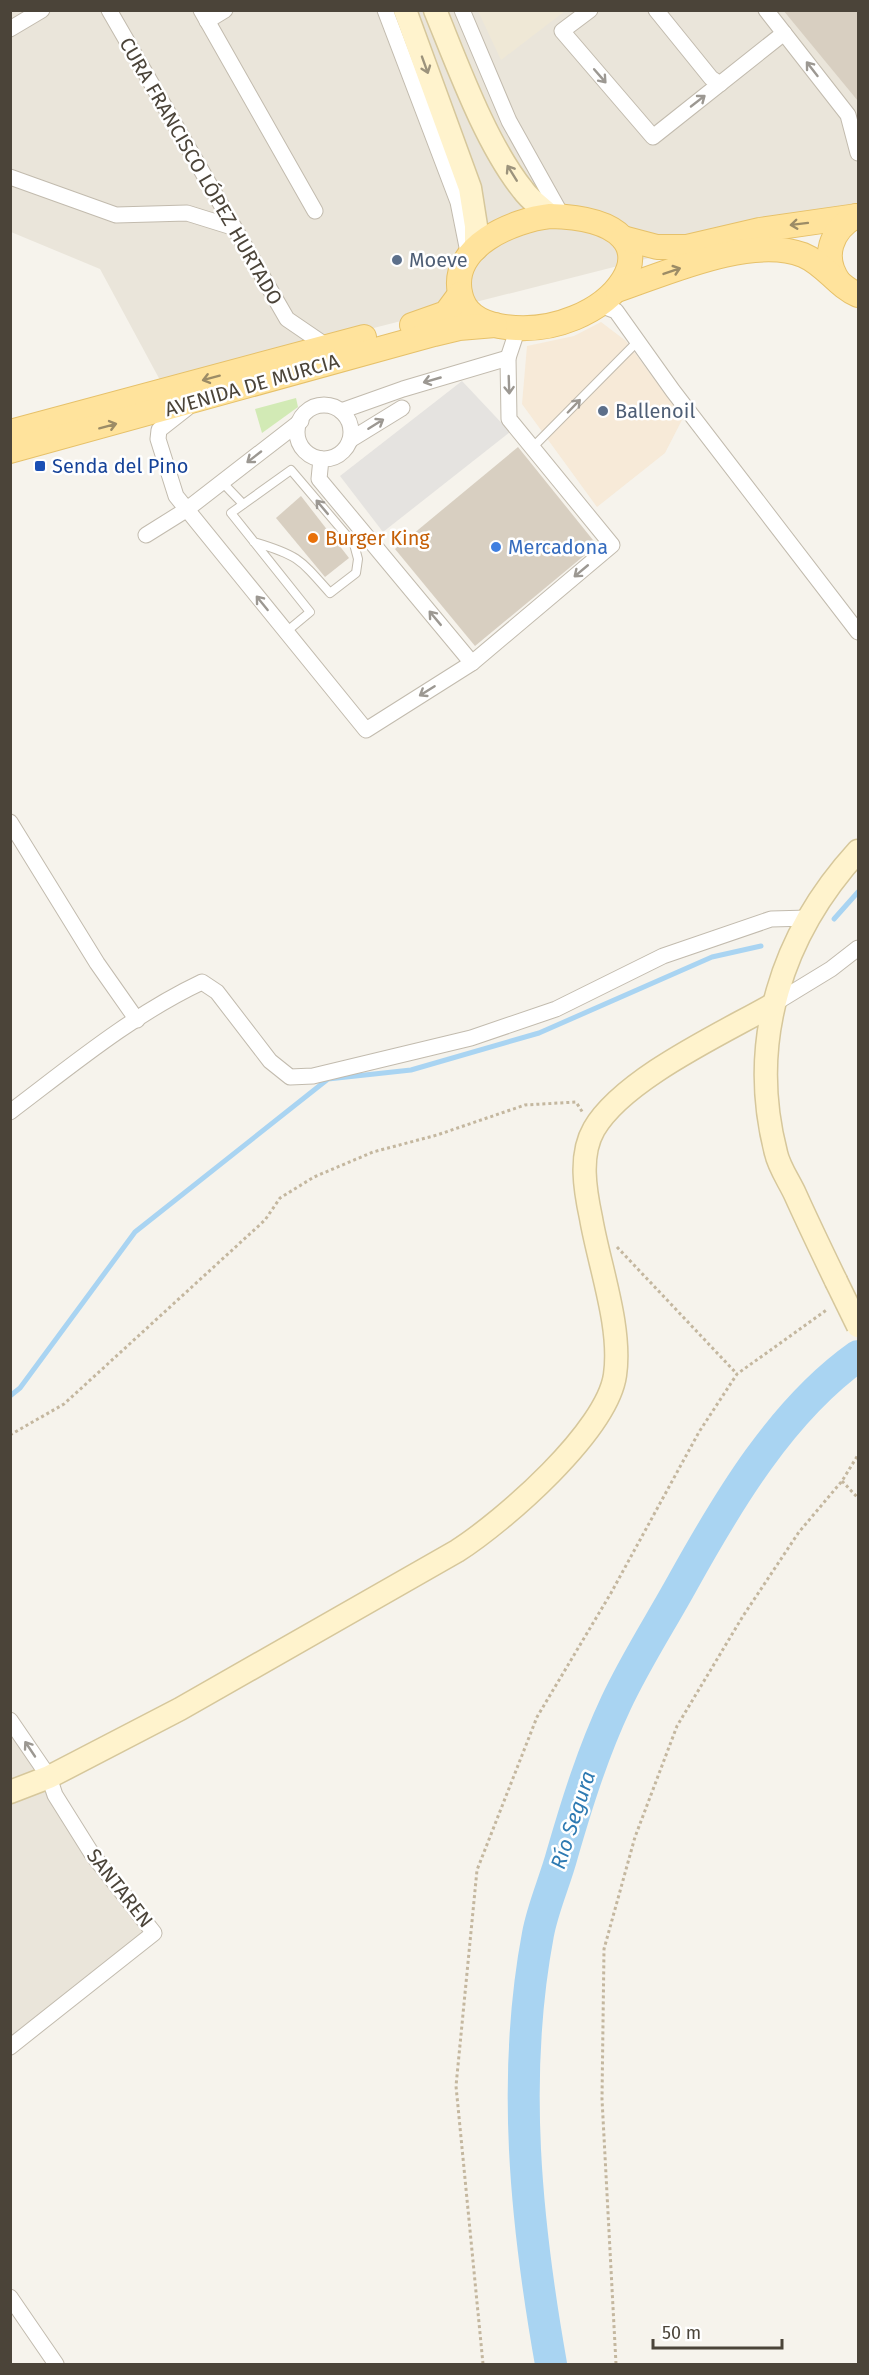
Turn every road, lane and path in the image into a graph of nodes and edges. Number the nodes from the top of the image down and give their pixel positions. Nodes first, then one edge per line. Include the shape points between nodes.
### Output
1 (42, 10) edge
2 (109, 10) edge
3 (225, 10) edge
4 (385, 10) edge
5 (405, 10) edge
6 (435, 10) edge
7 (462, 10) edge
8 (590, 10) edge
9 (656, 10) edge
10 (766, 10) edge
11 (204, 16) edge
12 (10, 30) edge
13 (784, 33) junction
14 (720, 84) junction
15 (853, 114) edge
16 (858, 153) edge
17 (10, 177) edge
18 (315, 211) dead end
19 (556, 216) junction
20 (858, 216) edge
21 (232, 228) junction
22 (623, 238) junction
23 (472, 253) junction
24 (850, 289) edge
25 (460, 294) junction
26 (609, 297) junction
27 (507, 327) junction
28 (638, 341) junction
29 (328, 346) junction
30 (508, 358) junction
31 (198, 401) junction
32 (402, 408) dead end
33 (341, 411) junction
34 (301, 421) junction
35 (57, 429) junction
36 (10, 432) edge
37 (350, 440) junction
38 (533, 447) junction
39 (10, 451) edge
40 (321, 459) junction
41 (222, 482) junction
42 (243, 504) junction
43 (186, 510) junction
44 (146, 535) dead end
45 (254, 542) junction
46 (286, 632) junction
47 (858, 632) edge
48 (472, 663) junction
49 (10, 822) edge
50 (858, 850) edge
51 (809, 918) junction
52 (858, 948) edge
53 (772, 1005) junction
54 (137, 1020) junction
55 (10, 1112) edge
56 (594, 1130) junction
57 (593, 1229) junction
58 (831, 1307) dead end
59 (858, 1326) edge
60 (737, 1374) junction
61 (10, 1435) edge
62 (858, 1455) edge
63 (842, 1480) junction
64 (858, 1498) edge
65 (10, 1720) edge
66 (49, 1777) junction
67 (10, 1792) edge
68 (10, 2047) edge
69 (10, 2297) edge
70 (56, 2364) edge
71 (483, 2364) edge
72 (616, 2364) edge

1 - 12 street
2 - 21 street, CURA FRANCISCO LÓPEZ HURTADO
3 - 11 street
4 - 23 street via 458,202
5 -> 23 main road via 470,188 476,226
19 -> 6 main road via 524,192 509,170 465,83
7 - 19 street via 509,121
8 -> 14 street via 562,31 652,137
9 - 14 street
10 - 13 street
11 - 18 street
13 - 14 street
15 -> 13 street
15 - 16 street
17 - 21 street via 116,215 187,213
19 - 22 main road via 597,220
19 - 23 main road via 511,226
20 -> 22 main road via 760,230 687,247 657,247
20 - 24 main road via 838,230 832,240 830,264
21 - 29 street, CURA FRANCISCO LÓPEZ HURTADO via 287,319
22 - 26 main road via 629,272
23 - 25 main road via 460,276
26 -> 24 main road via 679,269 760,248 803,255
25 - 27 main road via 476,318
25 - 29 main road, AVENIDA DE MURCIA via 454,305 438,317
26 - 27 main road via 562,323
26 - 28 street
27 - 30 street
27 - 31 main road, AVENIDA DE MURCIA via 459,328
38 -> 28 lane
28 - 47 street
29 -> 35 main road, AVENIDA DE MURCIA
30 -> 33 street
30 -> 38 street via 509,418
35 -> 31 main road, AVENIDA DE MURCIA
31 - 43 street via 168,420 159,430 158,439 176,496
37 -> 32 street
33 - 34 street via 315,407
33 - 37 street via 350,424
34 - 40 street via 300,444
34 -> 41 street
35 - 36 main road, AVENIDA DE MURCIA
35 - 39 main road, AVENIDA DE MURCIA
37 - 40 street via 342,453
38 -> 48 street via 612,545
48 -> 40 street via 319,479
41 - 42 lane
41 - 43 street
42 - 45 lane via 231,513
45 -> 42 lane via 300,560 330,593 356,573 354,544 291,470
43 - 44 street
46 -> 43 street
45 - 46 lane via 310,612
48 -> 46 street via 366,730
49 - 54 street
50 - 51 main road
51 - 53 main road
51 - 54 street via 771,919 663,956 556,1009 471,1038 313,1076 290,1077 270,1061 217,992 202,982
52 - 53 street
53 - 56 main road via 631,1090 609,1109
53 - 59 main road, bridge via 766,1053 767,1101 776,1155
54 - 55 street
56 - 57 main road via 586,1152 585,1181
56 - 61 path via 576,1102 525,1105 373,1152 314,1177 280,1198 265,1220 64,1404
57 - 60 path via 620,1249
57 - 66 main road via 611,1317 615,1375 599,1414 543,1481 486,1532 457,1551 180,1709
58 - 60 path
60 - 71 path via 699,1432 611,1593 537,1717 477,1870 456,2086
62 - 63 path
63 - 64 path
63 - 72 path via 799,1532 677,1726 635,1837 604,1949 602,2098
66 -> 65 street
66 - 67 main road
66 - 68 street, SANTAREN via 55,1795 92,1854 154,1933
69 - 70 street

